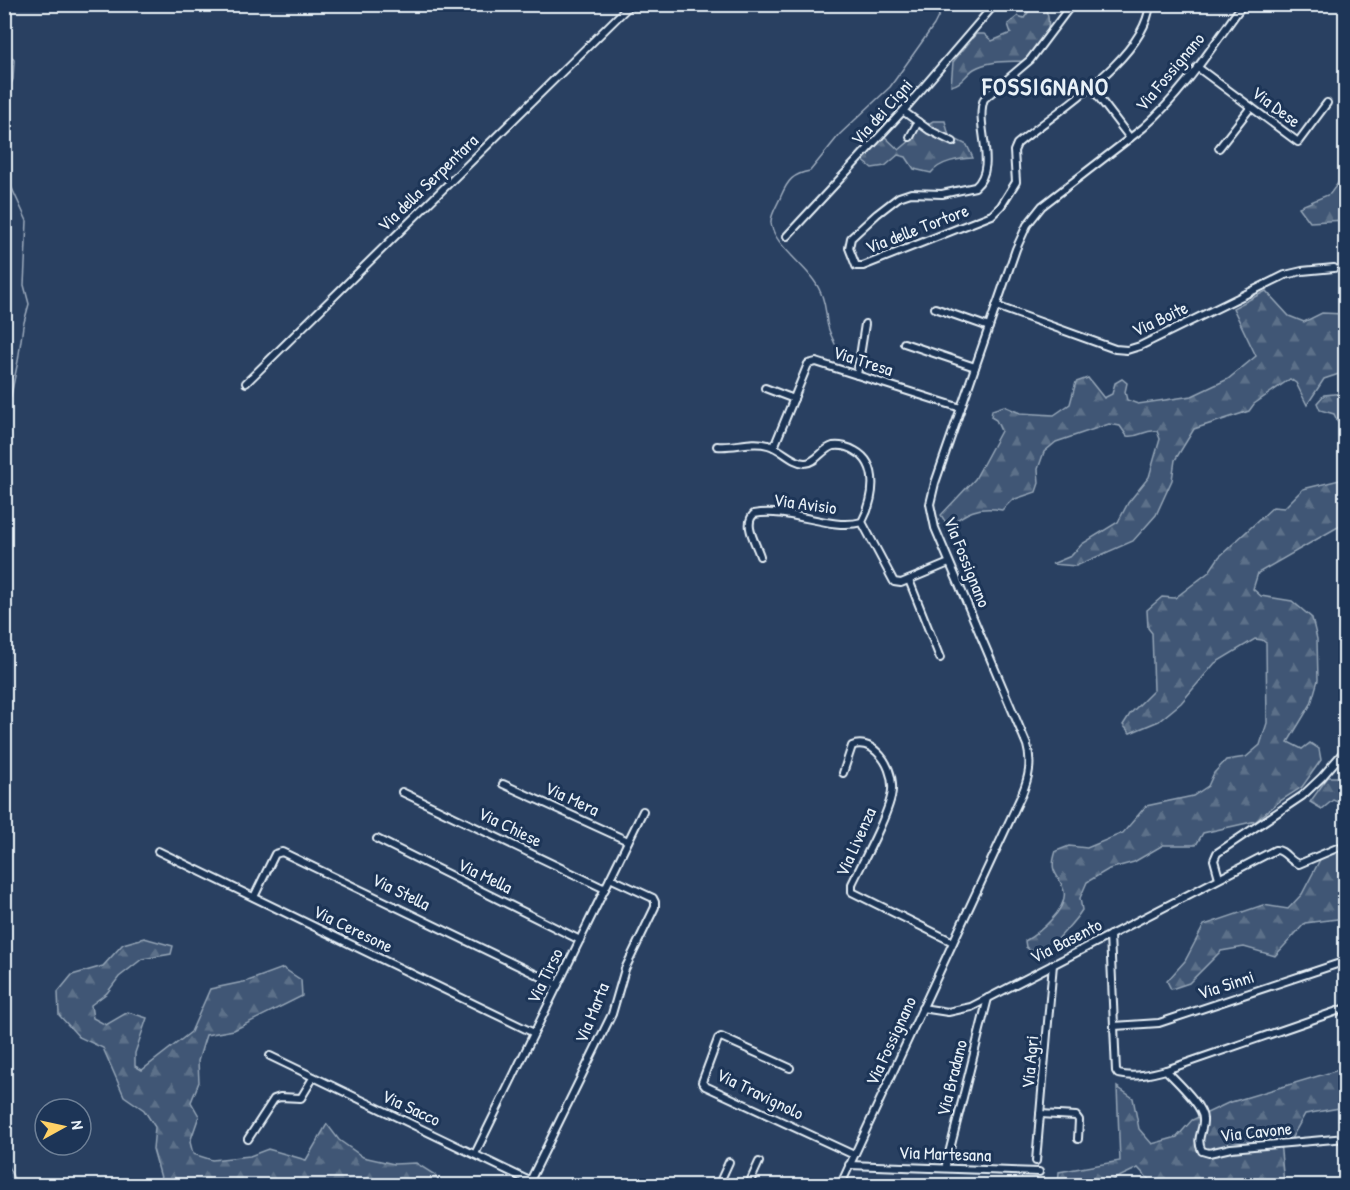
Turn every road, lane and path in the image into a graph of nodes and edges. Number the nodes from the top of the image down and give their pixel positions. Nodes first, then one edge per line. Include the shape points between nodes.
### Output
1 (632, 4) edge
2 (995, 4) edge
3 (1072, 4) edge
4 (1150, 4) edge
5 (1243, 4) edge
6 (1197, 67) junction
7 (1091, 87) junction
8 (1328, 103) dead end
9 (1251, 107) junction
10 (903, 111) junction
11 (918, 122) junction
12 (910, 137) dead end
13 (1130, 138) junction
14 (954, 142) dead end
15 (1219, 148) dead end
16 (787, 236) dead end
17 (1334, 268) dead end
18 (996, 306) junction
19 (935, 308) dead end
20 (865, 324) dead end
21 (989, 327) junction
22 (904, 343) dead end
23 (975, 367) junction
24 (857, 375) junction
25 (246, 383) dead end
26 (765, 388) dead end
27 (794, 399) junction
28 (961, 408) junction
29 (717, 446) dead end
30 (774, 447) junction
31 (862, 522) junction
32 (760, 555) dead end
33 (950, 564) junction
34 (909, 580) junction
35 (940, 658) dead end
36 (1346, 749) edge
37 (843, 773) dead end
38 (503, 784) dead end
39 (402, 792) dead end
40 (643, 811) dead end
41 (376, 839) dead end
42 (628, 841) junction
43 (1337, 848) dead end
44 (158, 851) dead end
45 (610, 878) junction
46 (1220, 878) junction
47 (605, 889) junction
48 (254, 897) junction
49 (1110, 935) junction
50 (580, 940) junction
51 (953, 942) junction
52 (1346, 961) edge
53 (1053, 964) junction
54 (558, 985) junction
55 (988, 998) junction
56 (922, 1008) junction
57 (1346, 1008) edge
58 (1114, 1026) junction
59 (534, 1034) junction
60 (270, 1056) dead end
61 (790, 1068) dead end
62 (1166, 1070) junction
63 (313, 1078) junction
64 (1040, 1114) junction
65 (1346, 1138) edge
66 (248, 1139) dead end
67 (1078, 1139) dead end
68 (475, 1154) junction
69 (854, 1155) junction
70 (1036, 1161) dead end
71 (729, 1162) dead end
72 (759, 1162) dead end
73 (849, 1165) junction
74 (946, 1165) dead end
75 (1039, 1172) dead end
76 (530, 1181) junction
77 (540, 1185) edge
78 (718, 1185) edge
79 (748, 1185) edge
80 (840, 1185) edge

1 - 25 street, Via della Serpentara
2 - 10 street, Via dei Cigni
3 - 7 street, Via delle Tortore via 1030,60 984,99 986,165 979,184 949,193 911,193 899,197 851,238 849,248 854,265 862,267 990,216 1016,182 1017,144
4 - 7 street via 1142,30
5 - 6 street, Via Fossignano
6 - 9 street, Via Dese
6 - 13 street, Via Fossignano via 1162,109
7 - 13 street
8 - 9 street, Via Dese via 1298,142
9 - 15 street
10 - 11 street
10 - 16 street, Via dei Cigni
11 - 12 street
11 - 14 street
13 - 18 street, Via Fossignano via 1034,215 1020,238
17 - 18 street, Via Boite via 1285,275 1127,350
18 - 21 street, Via Fossignano
19 - 21 street
20 - 24 street
21 - 23 street, Via Fossignano
22 - 23 street
23 - 28 street, Via Fossignano
24 - 27 street, Via Tresa via 810,362
24 - 28 street, Via Tresa
26 - 27 street
27 - 30 street, Via Tresa
28 - 33 street, Via Fossignano via 930,504
29 - 30 street, Via Avisio
30 - 31 street, Via Avisio via 805,463 833,446 849,448 863,457 871,471 872,492
31 - 32 street, Via Avisio via 842,525 796,515 756,513 749,525
31 - 34 street, Via Avisio via 894,582
33 - 34 street
33 - 51 street, Via Fossignano via 1030,760 1024,789
34 - 35 street
36 - 46 street via 1299,799 1216,854
37 - 51 street, Via Livenza via 852,746 866,745 883,759 892,786 889,805 852,884 852,892
38 - 42 street, Via Mera
39 - 47 street, Via Chiese
40 - 42 street, Via Tirso
41 - 50 street, Via Mella
42 - 45 street, Via Tirso
43 - 46 street, Via Basento via 1299,864 1275,850
44 - 48 street, Via Ceresone
45 - 47 street, Via Tirso
45 - 76 street, Via Marta via 655,900 656,905 625,969 612,1014
46 - 49 street, Via Basento
47 - 50 street, Via Tirso
48 - 54 street, Via Stella via 275,854 282,852
48 - 59 street, Via Ceresone
49 - 53 street, Via Basento
49 - 58 street
50 - 54 street, Via Tirso
51 - 56 street, Via Fossignano
52 - 58 street, Via Sinni via 1159,1023
53 - 55 street, Via Basento
53 - 64 street, Via Agri
54 - 59 street, Via Tirso
55 - 56 street, Via Basento via 955,1011
55 - 74 street, Via Bradano
56 - 69 street, Via Fossignano
57 - 62 street
58 - 62 street via 1117,1073 1143,1075
59 - 68 street, Via Tirso
60 - 63 street, Via Sacco
61 - 69 street, Via Travignolo via 721,1037 702,1082
62 - 65 street, Via Cavone via 1201,1110 1198,1140 1205,1152
63 - 66 street via 301,1098 273,1100
63 - 68 street, Via Sacco
64 - 67 street via 1076,1116
64 - 70 street, Via Agri
68 - 76 street, Via Sacco
69 - 73 street, Via Fossignano
71 - 78 street
72 - 79 street
73 - 75 street, Via Martesana
73 - 80 street, Via Fossignano
76 - 77 street, Via Sacco

